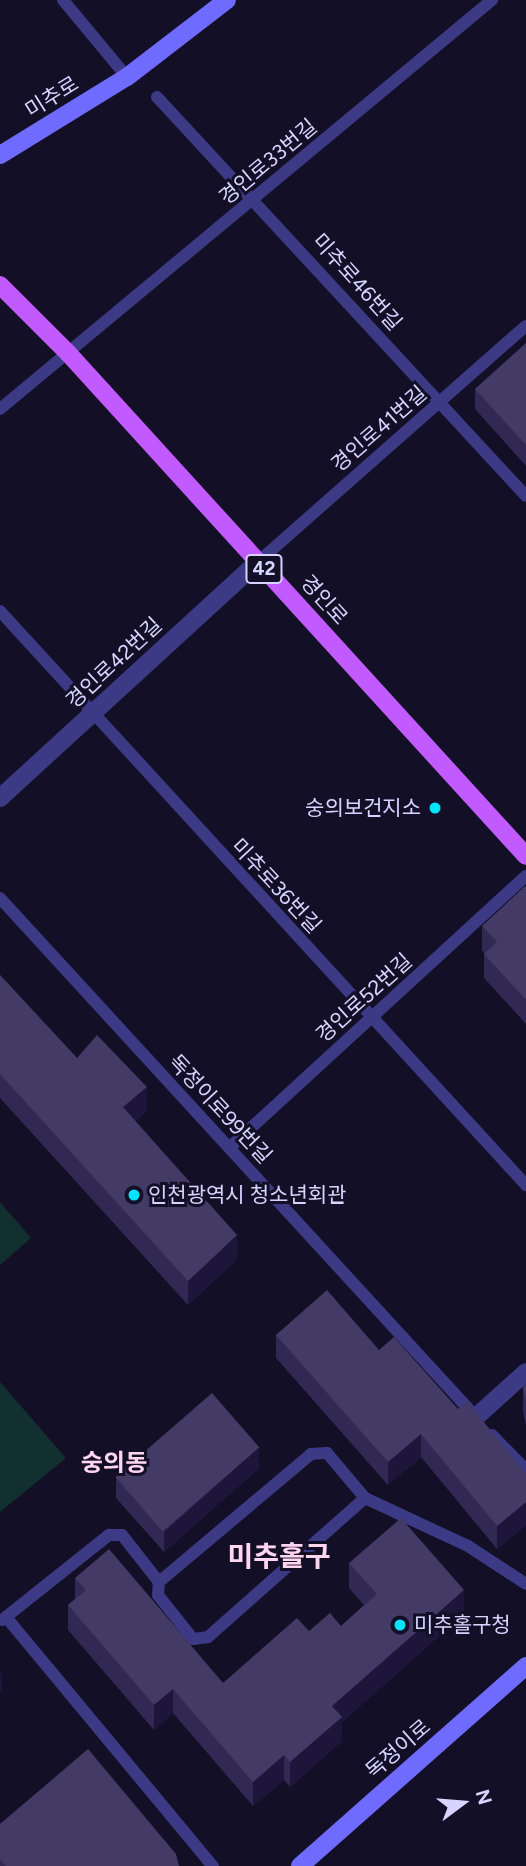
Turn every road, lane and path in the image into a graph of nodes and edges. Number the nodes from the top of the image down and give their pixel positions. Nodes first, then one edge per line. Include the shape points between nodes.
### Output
1 (63, 0) edge
2 (227, 0) edge
3 (492, 0) edge
4 (127, 77) junction
5 (157, 97) dead end
6 (0, 155) edge
7 (254, 198) junction
8 (0, 285) edge
9 (526, 326) edge
10 (68, 354) junction
11 (440, 401) junction
12 (0, 409) edge
13 (526, 496) edge
14 (258, 562) junction
15 (0, 611) edge
16 (92, 715) junction
17 (0, 798) edge
18 (526, 856) edge
19 (526, 876) edge
20 (0, 898) edge
21 (371, 1018) junction
22 (229, 1148) junction
23 (526, 1185) edge
24 (526, 1372) edge
25 (475, 1417) junction
26 (526, 1470) edge
27 (365, 1498) junction
28 (159, 1582) junction
29 (526, 1584) edge
30 (3, 1620) edge
31 (526, 1667) edge
32 (213, 1866) edge
33 (300, 1866) edge

1 - 4 lane
2 - 4 street, 미추로
3 - 7 lane, 경인로33번길
4 - 6 street, 미추로
5 - 7 lane, 미추로46번길
7 - 10 lane, 경인로33번길
7 - 11 lane, 미추로46번길
8 - 10 main road, 경인로 / 42
9 - 11 lane, 경인로41번길
10 - 12 lane, 경인로33번길
10 - 14 main road, 경인로 / 42
11 - 13 lane, 미추로46번길
11 - 14 lane, 경인로41번길
14 - 16 street, 경인로42번길
14 - 18 main road, 경인로 / 42
15 - 16 lane, 미추로36번길
16 - 17 street, 경인로42번길
16 - 21 lane, 미추로36번길
19 - 21 lane, 경인로52번길
20 - 22 lane, 독정이로99번길
21 - 22 lane, 경인로52번길
21 - 23 lane, 미추로36번길
22 - 25 lane, 독정이로99번길
24 - 25 street
25 - 26 lane, 독정이로99번길
27 - 28 lane via 327,1453 311,1454
27 - 28 lane via 208,1637 193,1639 158,1595
27 - 29 lane via 468,1546
28 - 30 lane via 122,1535 109,1535
30 - 32 lane
31 - 33 street, 독정이로

